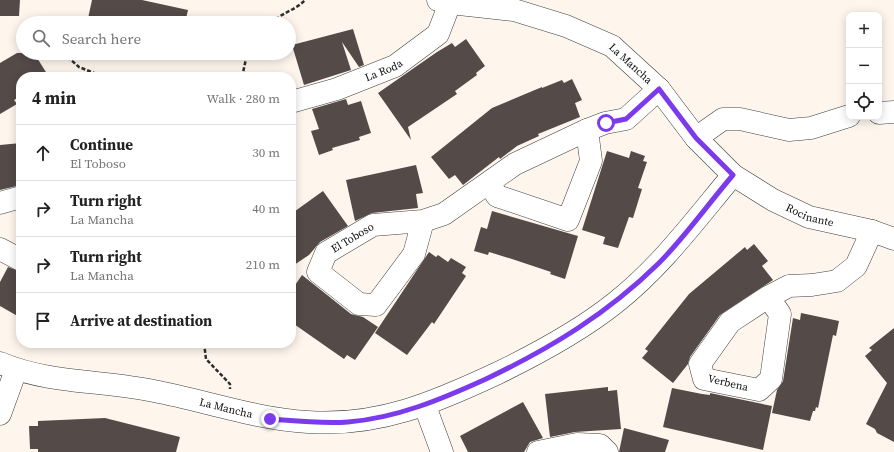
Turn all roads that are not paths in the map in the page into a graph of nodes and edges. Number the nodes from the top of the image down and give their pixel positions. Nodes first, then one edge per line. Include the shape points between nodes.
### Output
1 (444, 2) edge
2 (659, 89) junction
3 (296, 101) edge
4 (894, 112) edge
5 (882, 113) edge
6 (846, 117) edge
7 (587, 130) junction
8 (696, 138) junction
9 (733, 175) junction
10 (489, 183) junction
11 (16, 198) edge
12 (0, 203) edge
13 (423, 221) junction
14 (872, 231) junction
15 (894, 239) edge
16 (0, 249) edge
17 (16, 257) edge
18 (768, 298) dead end
19 (8, 367) edge
20 (425, 406) junction
21 (0, 414) edge
22 (442, 452) edge
23 (538, 452) edge
24 (608, 452) edge

1 - 2 street, La Mancha via 514,10 566,26 612,46
1 - 3 street, La Roda via 438,34 395,66 337,89
2 - 7 street, El Toboso via 626,119
2 - 8 street, La Mancha
4 - 5 street
6 - 8 street via 811,128 789,130 740,119 723,119
7 - 10 street, El Toboso via 515,164
7 - 10 street via 591,160 568,220 497,196
8 - 9 street, La Mancha
9 - 14 street, Rocinante via 773,200 809,217
9 - 20 street, La Mancha via 660,262 616,302 569,335 521,362
10 - 13 street, El Toboso via 444,214
11 - 12 street
13 - 13 street, El Toboso via 414,254 376,305 359,304 318,272 326,253 373,225
14 - 15 street, Rocinante
14 - 18 street via 856,266 837,282 789,286
16 - 17 street
19 - 20 street, La Mancha via 58,379 153,390 270,419 349,422
19 - 21 street
20 - 22 street
23 - 24 street via 577,444 600,445

